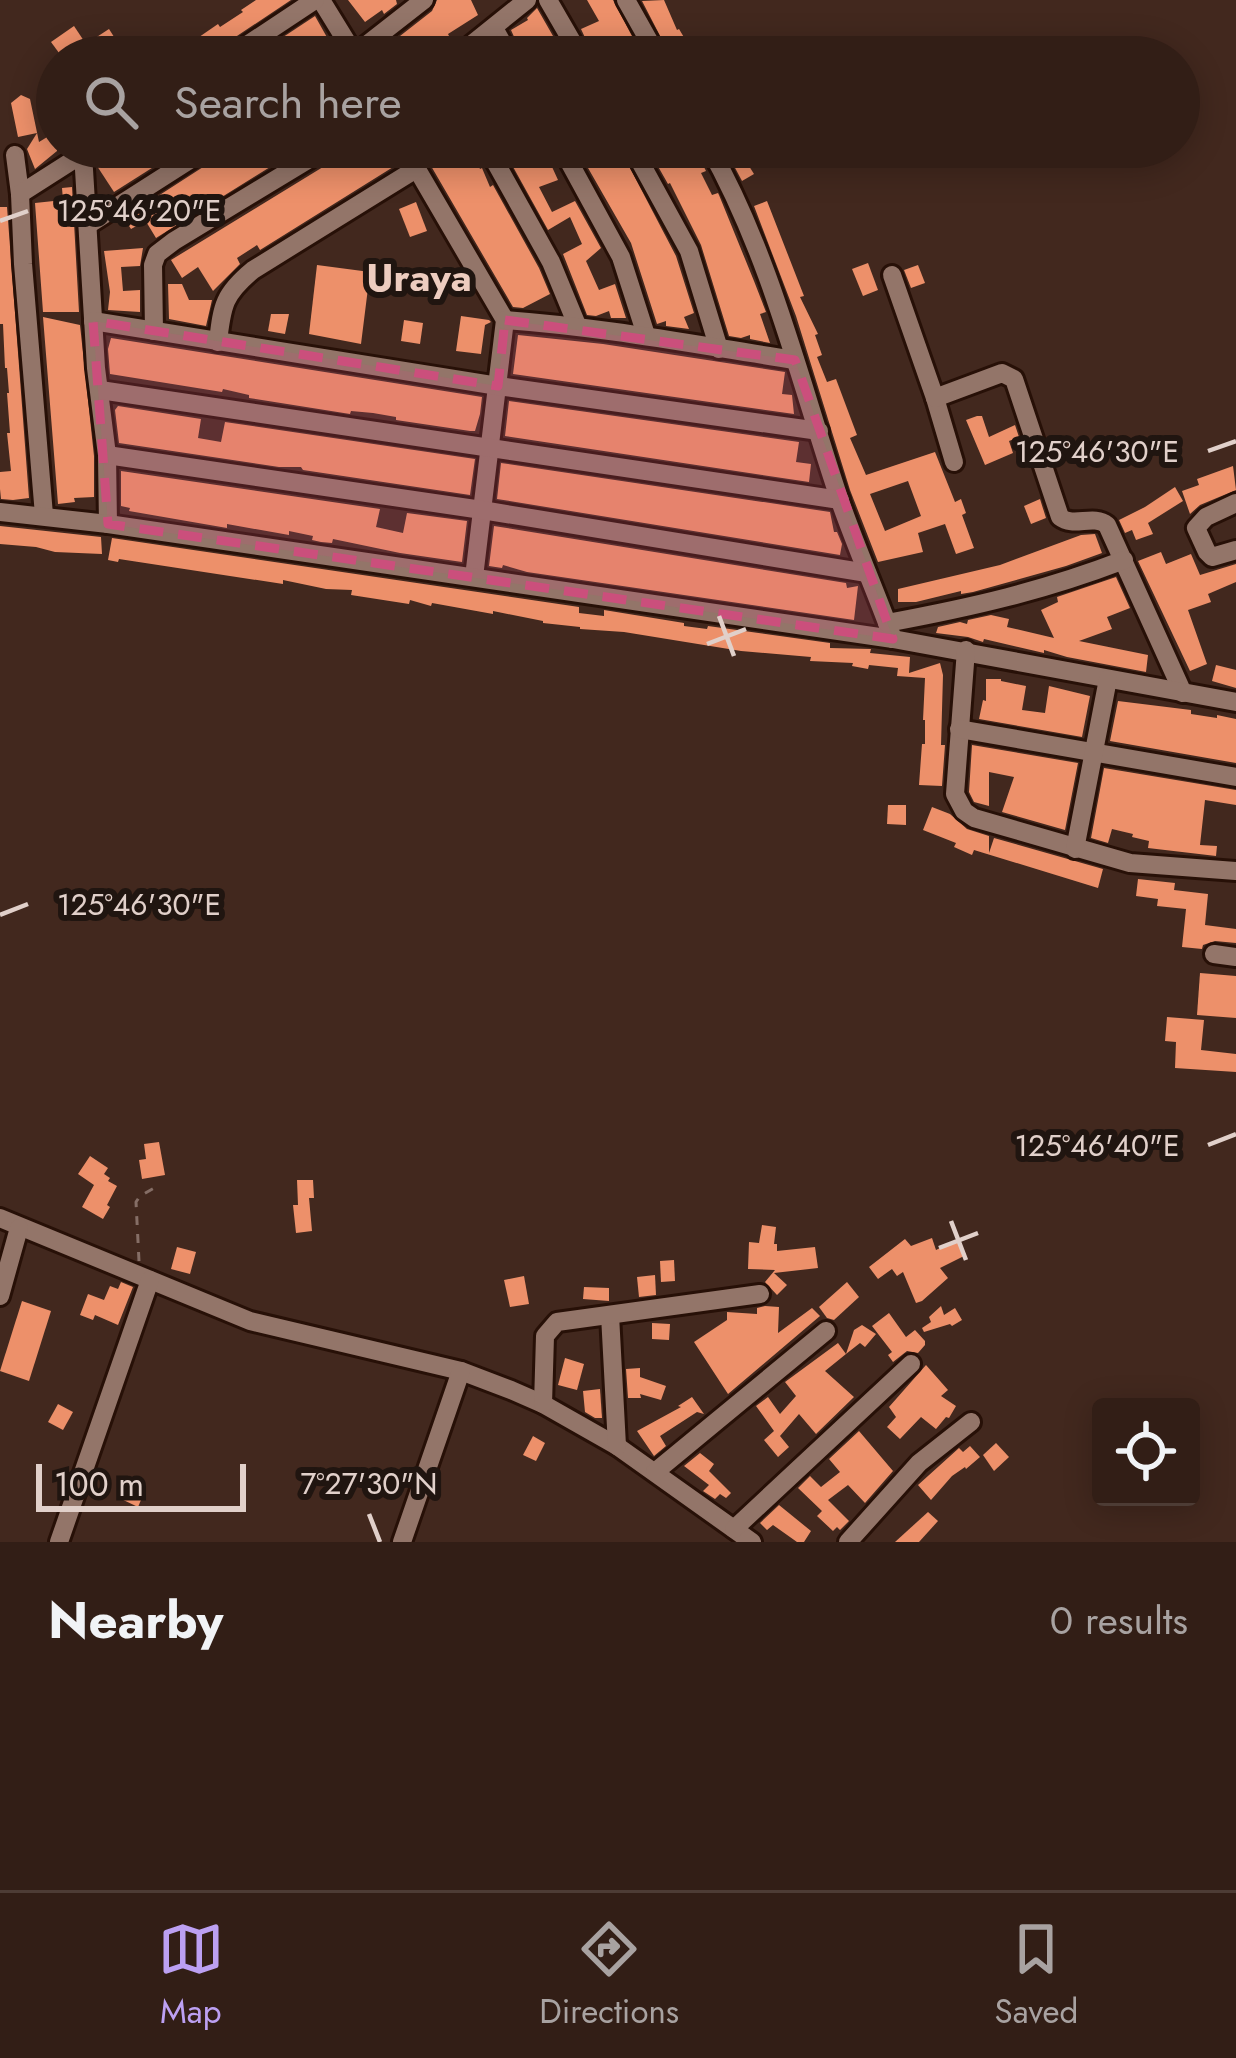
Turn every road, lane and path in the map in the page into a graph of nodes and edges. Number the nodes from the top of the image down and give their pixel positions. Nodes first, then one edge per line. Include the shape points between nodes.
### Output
1 (318, 0) edge
2 (424, 0) edge
3 (527, 0) edge
4 (548, 0) edge
5 (626, 0) edge
6 (494, 28) junction
7 (262, 36) edge
8 (341, 36) edge
9 (379, 36) edge
10 (484, 36) edge
11 (498, 36) edge
12 (569, 36) edge
13 (646, 36) edge
14 (15, 154) dead end
15 (60, 168) edge
16 (88, 168) edge
17 (177, 168) edge
18 (294, 168) edge
19 (499, 168) edge
20 (572, 168) edge
21 (644, 168) edge
22 (720, 168) edge
23 (416, 169) joint
24 (20, 194) junction
25 (88, 225) junction
26 (892, 275) dead end
27 (505, 320) junction
28 (93, 321) junction
29 (577, 326) junction
30 (154, 331) junction
31 (646, 334) junction
32 (218, 342) junction
33 (719, 349) junction
34 (795, 360) junction
35 (498, 386) junction
36 (100, 390) junction
37 (935, 398) junction
38 (819, 430) junction
39 (488, 446) junction
40 (107, 455) junction
41 (954, 462) dead end
42 (840, 500) junction
43 (1236, 503) edge
44 (482, 510) junction
45 (0, 512) edge
46 (44, 515) junction
47 (109, 524) junction
48 (1236, 550) edge
49 (1124, 560) junction
50 (867, 573) junction
51 (474, 577) junction
52 (890, 631) junction
53 (966, 650) junction
54 (1108, 679) junction
55 (1183, 693) junction
56 (1236, 702) edge
57 (959, 729) junction
58 (1095, 752) junction
59 (1236, 777) edge
60 (1075, 849) junction
61 (1236, 872) edge
62 (1214, 954) dead end
63 (1236, 957) edge
64 (156, 1187) dead end
65 (0, 1218) edge
66 (20, 1228) junction
67 (144, 1277) junction
68 (760, 1294) dead end
69 (0, 1296) edge
70 (610, 1315) junction
71 (826, 1331) dead end
72 (911, 1364) dead end
73 (460, 1371) junction
74 (543, 1404) junction
75 (971, 1422) dead end
76 (617, 1446) junction
77 (655, 1472) junction
78 (734, 1528) junction
79 (59, 1542) edge
80 (402, 1542) edge
81 (752, 1542) edge
82 (848, 1542) edge

1 - 7 street
1 - 8 street
2 - 9 street
3 - 6 street
4 - 12 street
5 - 13 street
6 - 10 street
6 - 11 street
14 - 24 street
15 - 24 street
16 - 25 street
17 - 25 street
18 - 30 street via 158,254
19 - 29 street
20 - 31 street via 621,257
21 - 33 street via 689,251
22 - 34 street
23 - 27 street
23 - 32 street via 233,287
24 - 46 street
25 - 28 street
26 - 37 street
27 - 29 street
27 - 35 street
28 - 30 street
28 - 36 street
29 - 31 street
30 - 32 street
31 - 33 street
32 - 35 street
33 - 34 street
34 - 38 street
35 - 38 street
35 - 39 street
36 - 39 street
36 - 40 street
37 - 41 street
37 - 49 street via 1011,375 1060,518 1103,521
38 - 42 street
39 - 42 street
39 - 44 street
40 - 44 street
40 - 47 street
42 - 50 street
43 - 48 street via 1196,528 1212,557
44 - 50 street
44 - 51 street
45 - 46 street
46 - 47 street
47 - 51 street
49 - 52 street
49 - 55 street
50 - 52 street
51 - 52 street
52 - 53 street
53 - 54 street
53 - 57 street
54 - 55 street
54 - 58 street
55 - 56 street
57 - 58 street
57 - 60 street via 955,794 964,812
58 - 59 street
58 - 60 street
60 - 61 street
62 - 63 street
64 - 67 path via 136,1202
65 - 66 street
66 - 67 street
66 - 69 street
67 - 73 street via 250,1321
67 - 79 street
68 - 70 street
70 - 74 street via 551,1326
70 - 76 street
71 - 77 street
72 - 78 street
73 - 74 street
73 - 80 street
74 - 76 street
75 - 82 street via 919,1463
76 - 77 street
77 - 78 street
78 - 81 street

